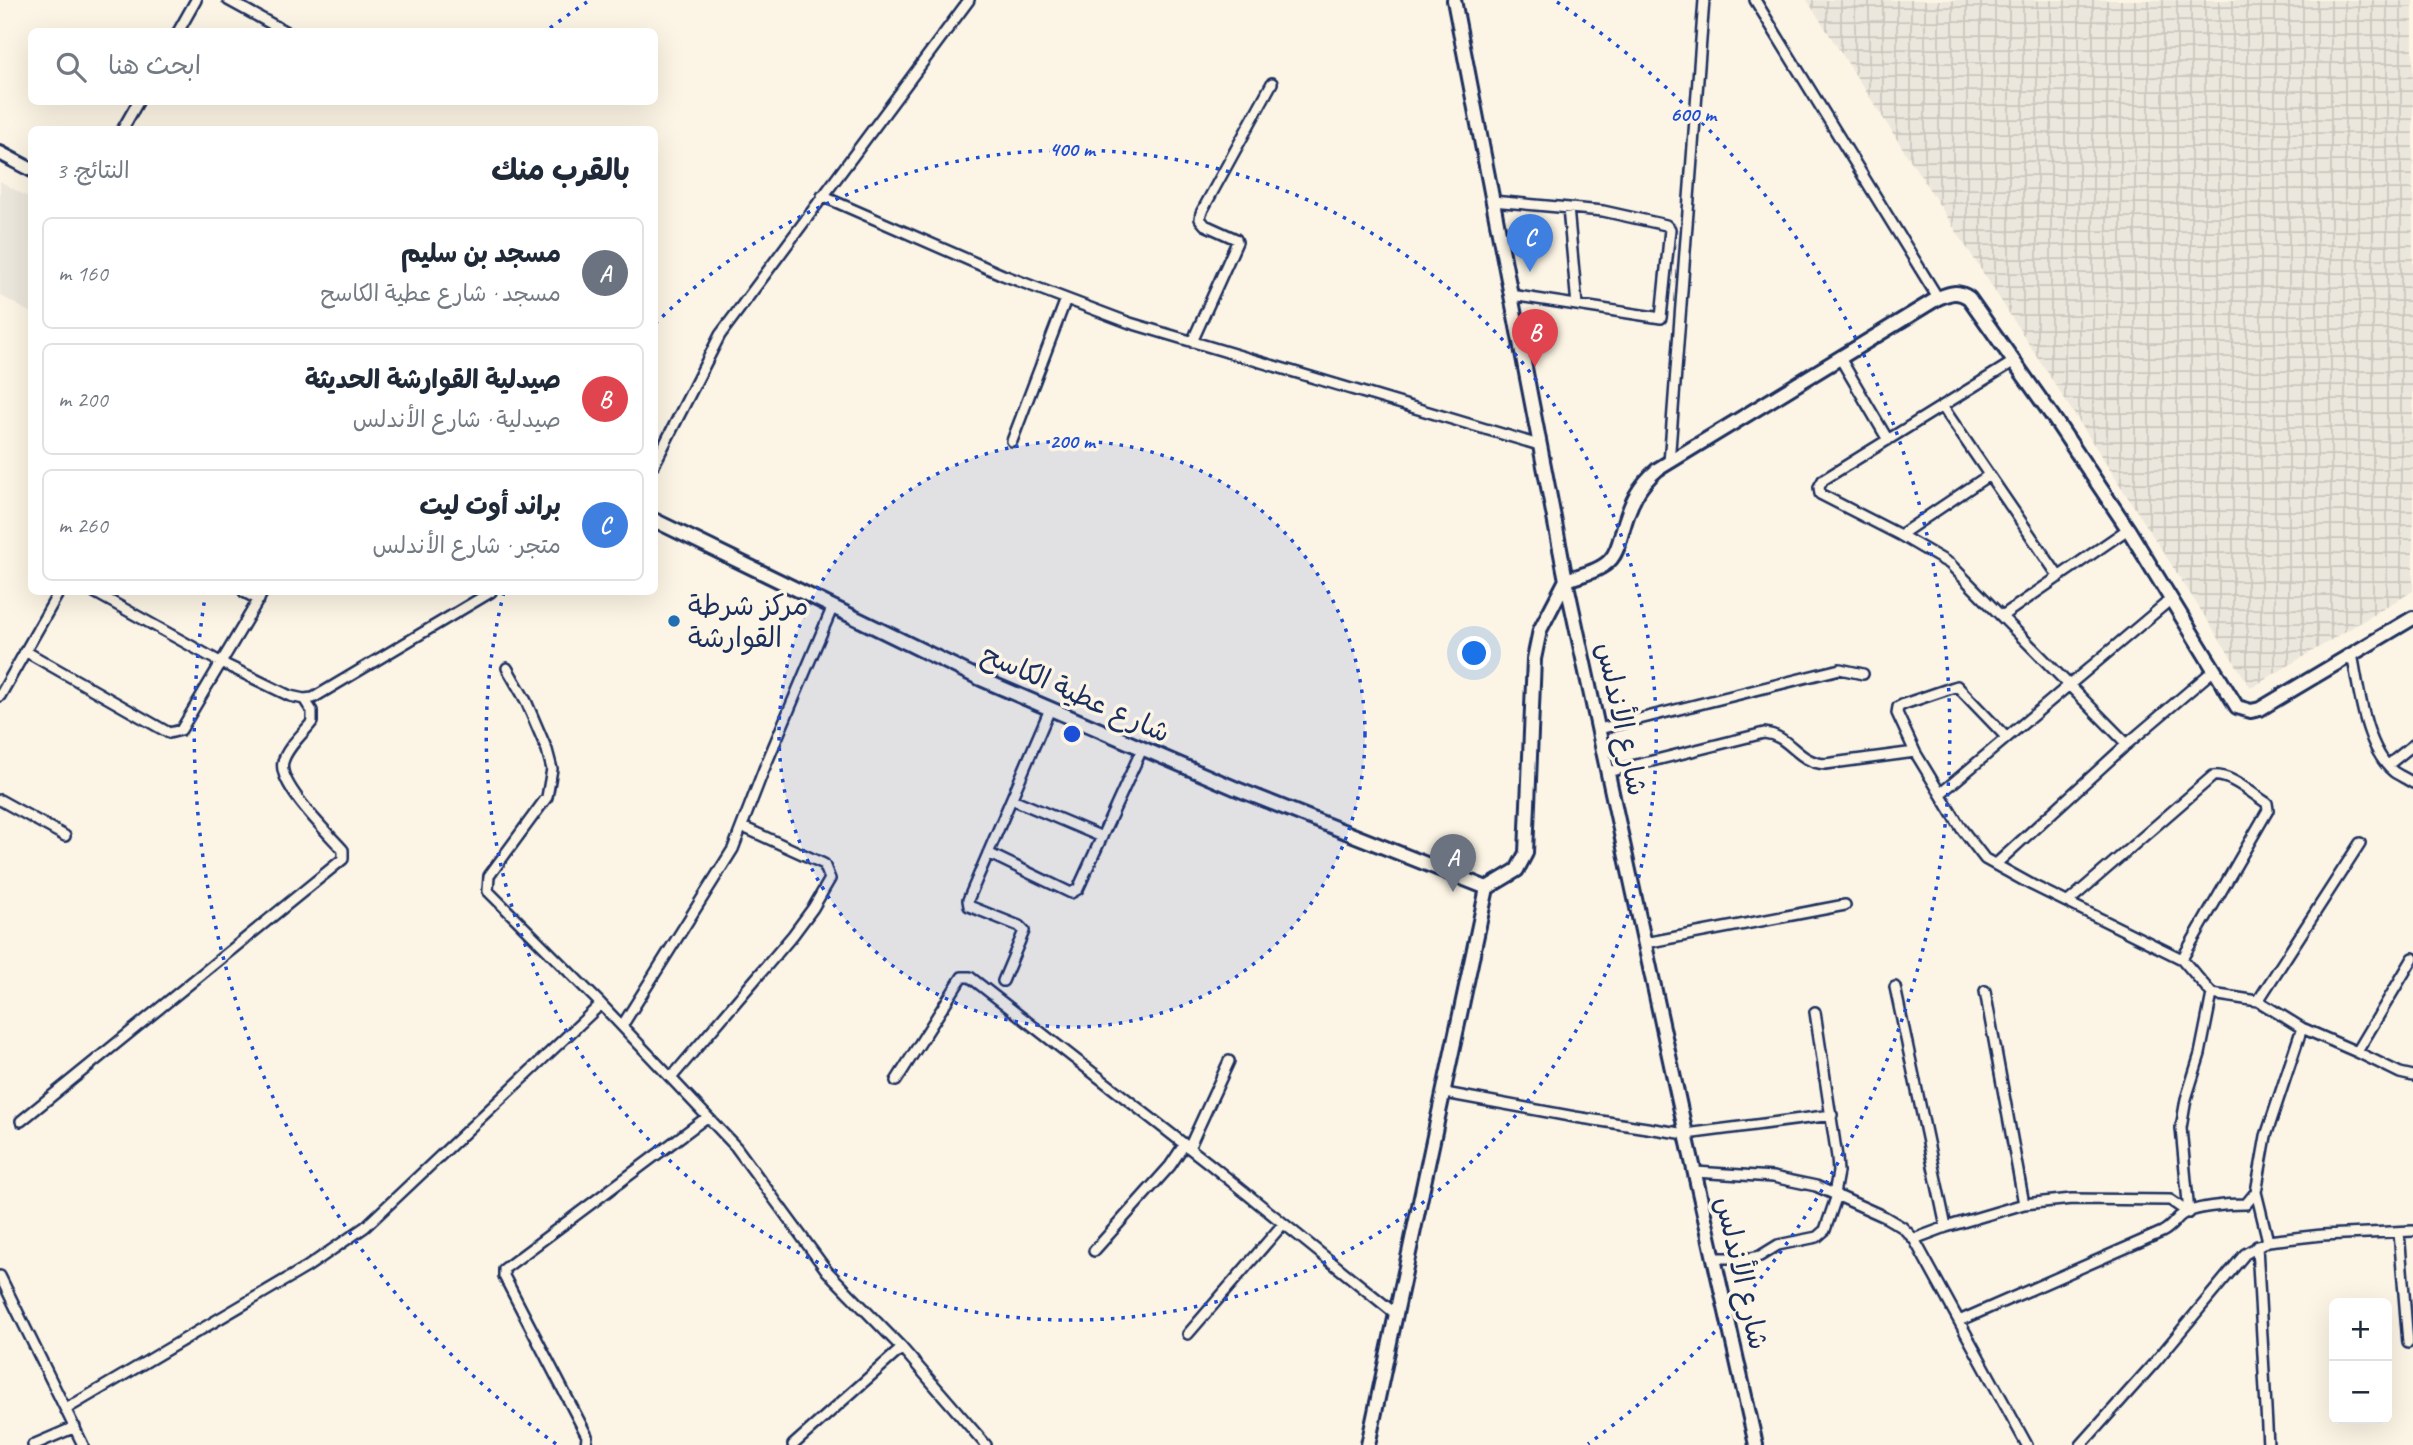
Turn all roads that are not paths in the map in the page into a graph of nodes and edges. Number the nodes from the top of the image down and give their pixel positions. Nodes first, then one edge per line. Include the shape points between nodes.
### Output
1 (196, 0) edge
2 (228, 0) edge
3 (969, 0) edge
4 (1454, 0) edge
5 (1703, 0) edge
6 (1755, 0) edge
7 (180, 28) edge
8 (279, 28) edge
9 (1272, 83) dead end
10 (136, 105) edge
11 (124, 126) edge
12 (0, 153) edge
13 (28, 168) edge
14 (822, 196) junction
15 (1492, 201) junction
16 (1568, 208) junction
17 (1510, 296) junction
18 (1938, 298) junction
19 (1066, 299) junction
20 (1577, 304) junction
21 (1192, 342) junction
22 (1840, 358) junction
23 (2014, 362) junction
24 (1942, 406) junction
25 (1888, 440) junction
26 (1012, 441) dead end
27 (1539, 445) junction
28 (658, 457) edge
29 (1669, 463) junction
30 (1989, 475) junction
31 (658, 522) edge
32 (2128, 529) junction
33 (1900, 535) junction
34 (2059, 577) junction
35 (1566, 580) junction
36 (57, 595) edge
37 (99, 595) edge
38 (486, 595) edge
39 (261, 596) edge
40 (2170, 600) junction
41 (833, 606) junction
42 (2002, 616) junction
43 (2413, 618) edge
44 (25, 651) junction
45 (2352, 654) junction
46 (220, 662) junction
47 (508, 668) dead end
48 (2214, 670) junction
49 (1863, 674) dead end
50 (2069, 683) junction
51 (0, 696) edge
52 (304, 699) junction
53 (1049, 709) junction
54 (1599, 729) junction
55 (2006, 737) junction
56 (2127, 744) junction
57 (2413, 745) edge
58 (1142, 748) junction
59 (1915, 752) junction
60 (2388, 765) junction
61 (1608, 772) junction
62 (2413, 783) edge
63 (1941, 793) junction
64 (1012, 799) junction
65 (0, 800) edge
66 (743, 827) junction
67 (65, 836) dead end
68 (1102, 837) junction
69 (2360, 843) dead end
70 (988, 853) junction
71 (1996, 864) junction
72 (1488, 888) junction
73 (2068, 902) junction
74 (1845, 905) dead end
75 (1645, 943) junction
76 (2413, 958) edge
77 (2182, 959) junction
78 (1003, 981) dead end
79 (1895, 987) dead end
80 (1985, 991) dead end
81 (2212, 994) junction
82 (2258, 1001) junction
83 (601, 1004) junction
84 (1815, 1012) dead end
85 (622, 1026) junction
86 (2302, 1028) junction
87 (2357, 1052) junction
88 (1229, 1061) dead end
89 (2413, 1076) edge
90 (671, 1078) junction
91 (896, 1081) dead end
92 (1445, 1093) junction
93 (1832, 1115) junction
94 (707, 1117) junction
95 (21, 1121) dead end
96 (1686, 1134) junction
97 (1186, 1146) junction
98 (1695, 1172) junction
99 (2256, 1192) junction
100 (1835, 1194) junction
101 (2024, 1205) junction
102 (2189, 1213) junction
103 (1283, 1224) junction
104 (1946, 1227) junction
105 (2413, 1231) edge
106 (2399, 1232) junction
107 (1914, 1239) junction
108 (2268, 1241) junction
109 (2257, 1246) junction
110 (1094, 1251) dead end
111 (1714, 1258) junction
112 (0, 1276) edge
113 (1396, 1315) junction
114 (1959, 1321) junction
115 (1188, 1334) dead end
116 (2408, 1343) dead end
117 (902, 1348) junction
118 (65, 1409) junction
119 (75, 1427) junction
120 (33, 1445) edge
121 (83, 1445) edge
122 (586, 1445) edge
123 (793, 1445) edge
124 (986, 1445) edge
125 (1367, 1445) edge
126 (1756, 1445) edge
127 (2027, 1445) edge
128 (2081, 1445) edge
129 (2268, 1445) edge

1 - 7 street
2 - 8 street
3 - 14 street
4 - 15 main road, شارع الأندلس
5 - 29 street
6 - 18 street
9 - 21 street via 1201,214 1205,225 1237,242
10 - 11 street
12 - 13 main road
14 - 19 street
14 - 28 street via 720,335
15 - 16 street
15 - 17 main road, شارع الأندلس
16 - 20 street
16 - 20 street via 1603,211 1670,229 1663,317
17 - 20 street
17 - 27 main road, شارع الأندلس
18 - 22 main road
18 - 23 main road via 1957,292 1969,298
19 - 21 street
19 - 26 street
21 - 27 street
22 - 25 street
22 - 29 main road
23 - 24 street
23 - 32 main road
24 - 25 street
24 - 30 street
25 - 33 street via 1819,486 1821,494
27 - 35 main road, شارع الأندلس
29 - 35 main road via 1637,491 1611,559
30 - 33 street
30 - 34 street
31 - 41 main road, شارع عطية الكاسح
32 - 34 street
32 - 40 main road
33 - 42 street via 1950,564
34 - 42 street
35 - 54 main road, شارع الأندلس
35 - 72 main road via 1540,630 1534,659 1526,853 1517,870
36 - 44 street
37 - 46 street
38 - 52 street via 313,698
39 - 46 street
40 - 48 main road
40 - 50 street
41 - 53 main road, شارع عطية الكاسح
41 - 66 street
42 - 50 street
43 - 45 main road
44 - 46 street via 169,733 181,730
44 - 51 street
45 - 48 main road via 2251,711 2238,707
45 - 60 street via 2370,735
46 - 52 street
47 - 83 street via 552,769 547,797 489,876 488,891
48 - 56 street
49 - 54 street via 1840,668
50 - 55 street
50 - 56 street
52 - 95 street via 312,711 312,722 288,751 282,768 301,801 343,850 343,859
53 - 58 main road, شارع عطية الكاسح
53 - 64 street
54 - 61 main road, شارع الأندلس
55 - 59 street via 1961,687 1953,685 1898,708
55 - 63 street
56 - 71 street
57 - 60 street
58 - 68 street
58 - 72 main road, شارع عطية الكاسح
59 - 61 street via 1814,763 1774,734 1764,733
59 - 63 street
60 - 62 street
61 - 75 main road, شارع الأندلس
63 - 71 street via 1974,848
64 - 68 street
64 - 70 street
65 - 67 street
66 - 85 street
66 - 90 street via 824,864 830,879 793,935
68 - 70 street via 1078,890 1071,893
69 - 82 street
70 - 78 street via 969,906 1024,930
71 - 73 street
72 - 92 main road
73 - 77 street
73 - 77 street via 2213,776 2228,778 2266,803 2268,810
74 - 75 street
75 - 96 main road, شارع الأندلس
76 - 87 street
77 - 81 street
79 - 104 street
80 - 101 street
81 - 82 street
81 - 102 street via 2181,1128
82 - 86 street
83 - 85 street
83 - 118 street via 365,1227 307,1267
84 - 93 street
85 - 90 street
86 - 87 street
86 - 99 street via 2266,1136
87 - 89 street
88 - 97 street
90 - 94 street
91 - 97 street via 962,977 970,976
92 - 96 street
92 - 113 main road
93 - 96 street
93 - 100 street via 1838,1172
94 - 117 street via 736,1147 827,1271
94 - 122 street via 504,1269 587,1436
96 - 98 main road, شارع الأندلس
97 - 103 street
97 - 110 street
98 - 100 street via 1794,1180
98 - 111 main road, شارع الأندلس
99 - 102 street via 2246,1204
99 - 108 street
100 - 107 street via 1894,1222
100 - 111 street via 1825,1230 1817,1237 1778,1245 1751,1258
101 - 102 street via 2071,1199 2169,1200
101 - 104 street
102 - 114 street via 2162,1232
103 - 113 street
103 - 115 street
104 - 107 street
105 - 106 street
106 - 108 street
106 - 116 street
107 - 114 street
108 - 109 street
109 - 128 street via 2243,1256
109 - 129 street
111 - 126 main road, شارع الأندلس
112 - 118 street
113 - 125 main road
114 - 127 street
117 - 123 street
117 - 124 street
118 - 119 street
119 - 120 street
119 - 121 street

